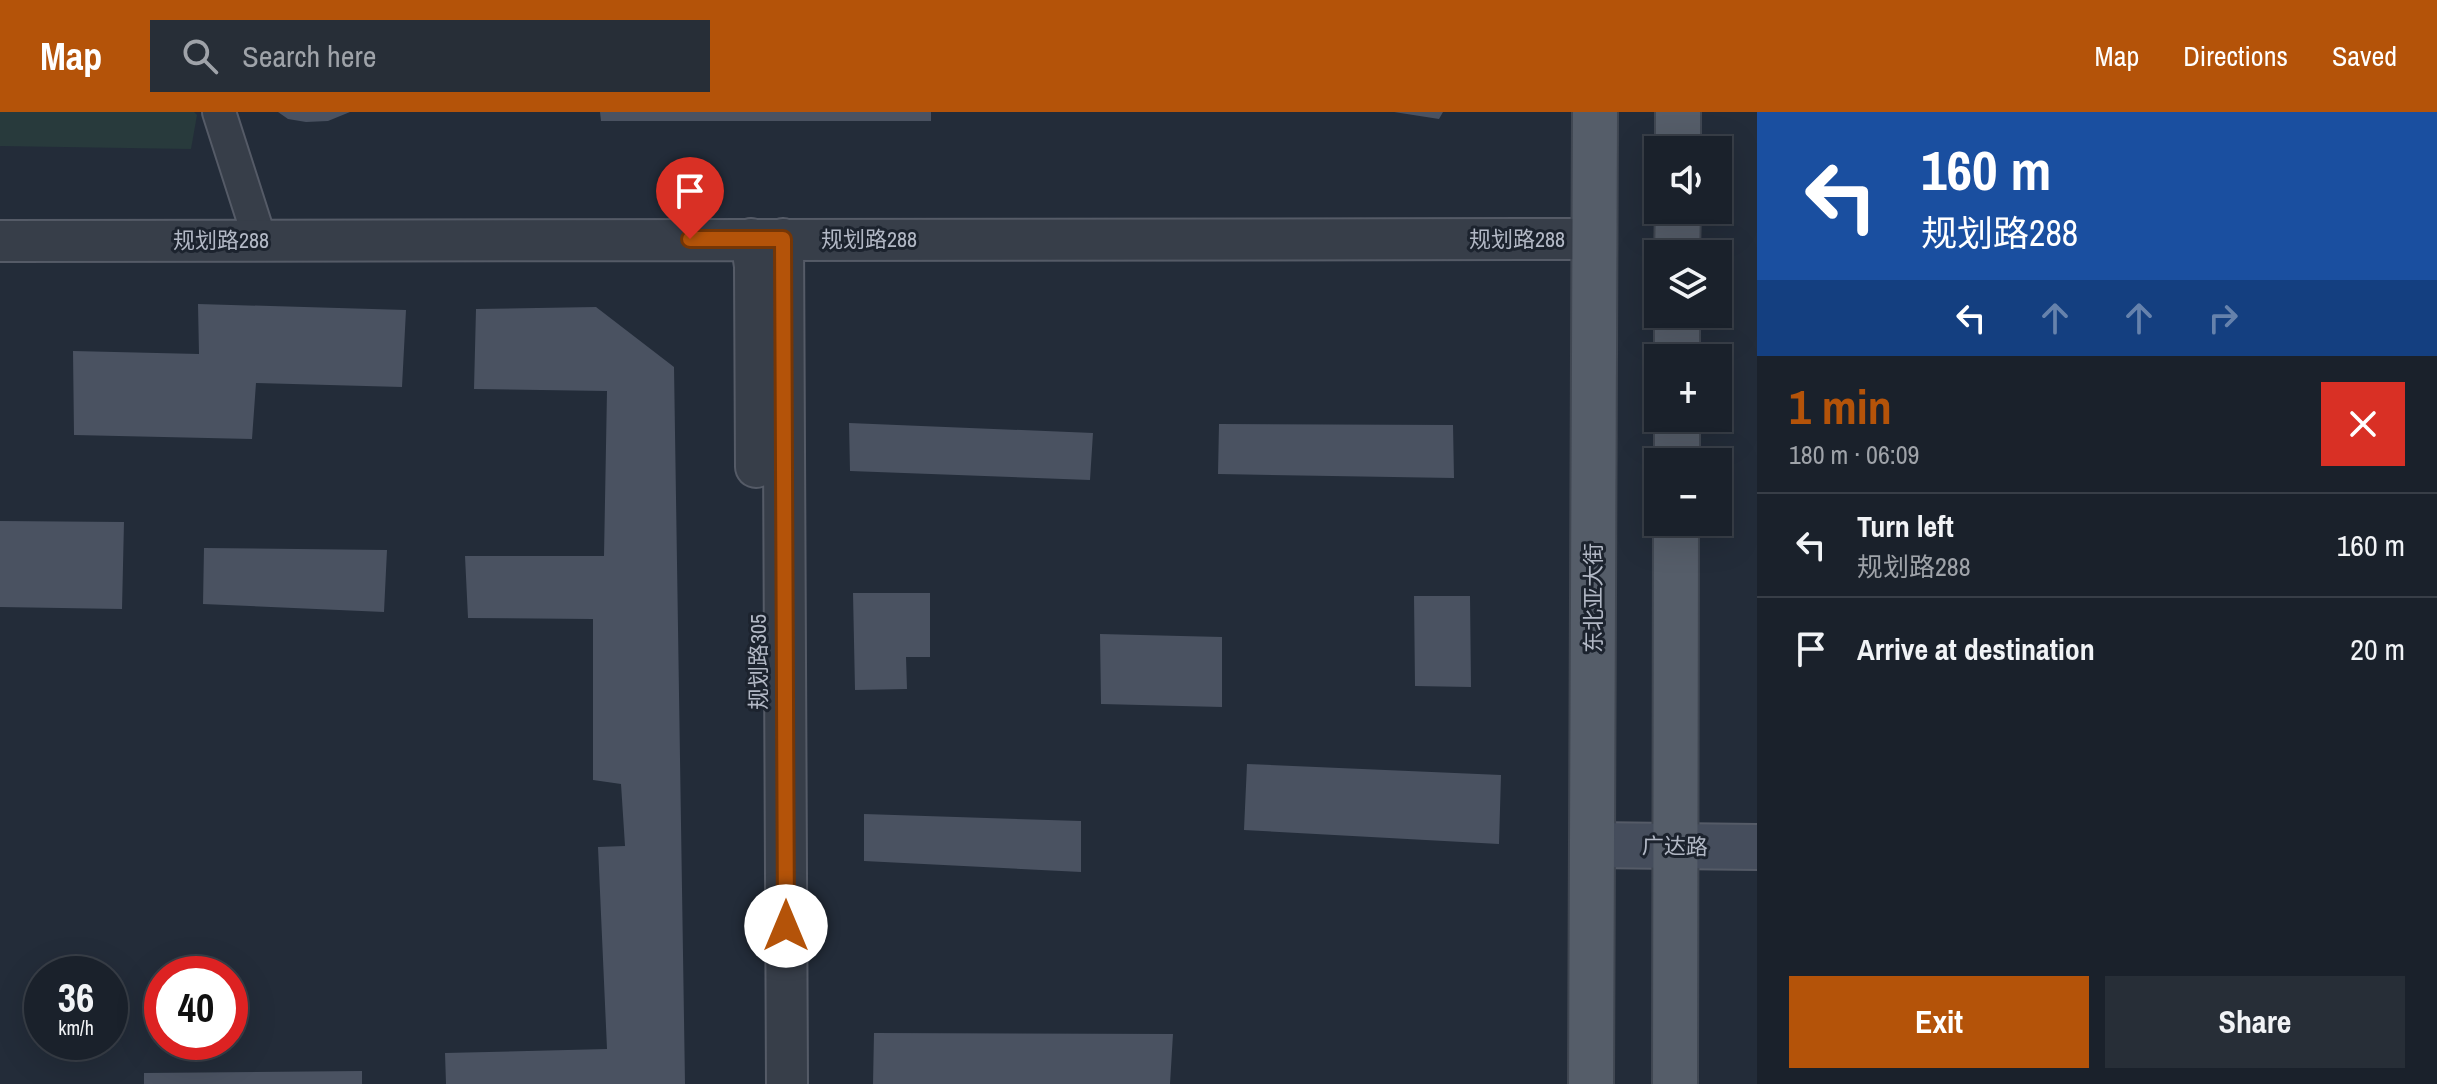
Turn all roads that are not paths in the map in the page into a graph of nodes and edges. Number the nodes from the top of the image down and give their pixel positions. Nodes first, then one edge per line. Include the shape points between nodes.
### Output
1 (219, 112) edge
2 (1595, 112) edge
3 (1678, 112) edge
4 (1678, 136) edge
5 (260, 240) junction
6 (0, 241) edge
7 (768, 252) junction
8 (1594, 253) junction
9 (0, 267) edge
10 (1676, 536) edge
11 (1757, 822) edge
12 (1592, 834) junction
13 (1675, 834) junction
14 (1757, 847) edge
15 (762, 1084) edge
16 (787, 1084) edge
17 (1591, 1084) edge
18 (1675, 1084) edge

1 - 5 street
2 - 8 main road, 东北亚大街
3 - 4 main road
5 - 6 street, 规划路288
5 - 7 street, 规划路288
7 - 8 street, 规划路288
7 - 9 street, 规划路288
7 - 15 street, 规划路305
7 - 16 street, 规划路305
8 - 12 main road, 东北亚大街
10 - 13 main road
11 - 13 main road, 广达路
12 - 13 main road, 广达路
12 - 17 main road, 东北亚大街
13 - 14 main road, 广达路
13 - 18 main road

